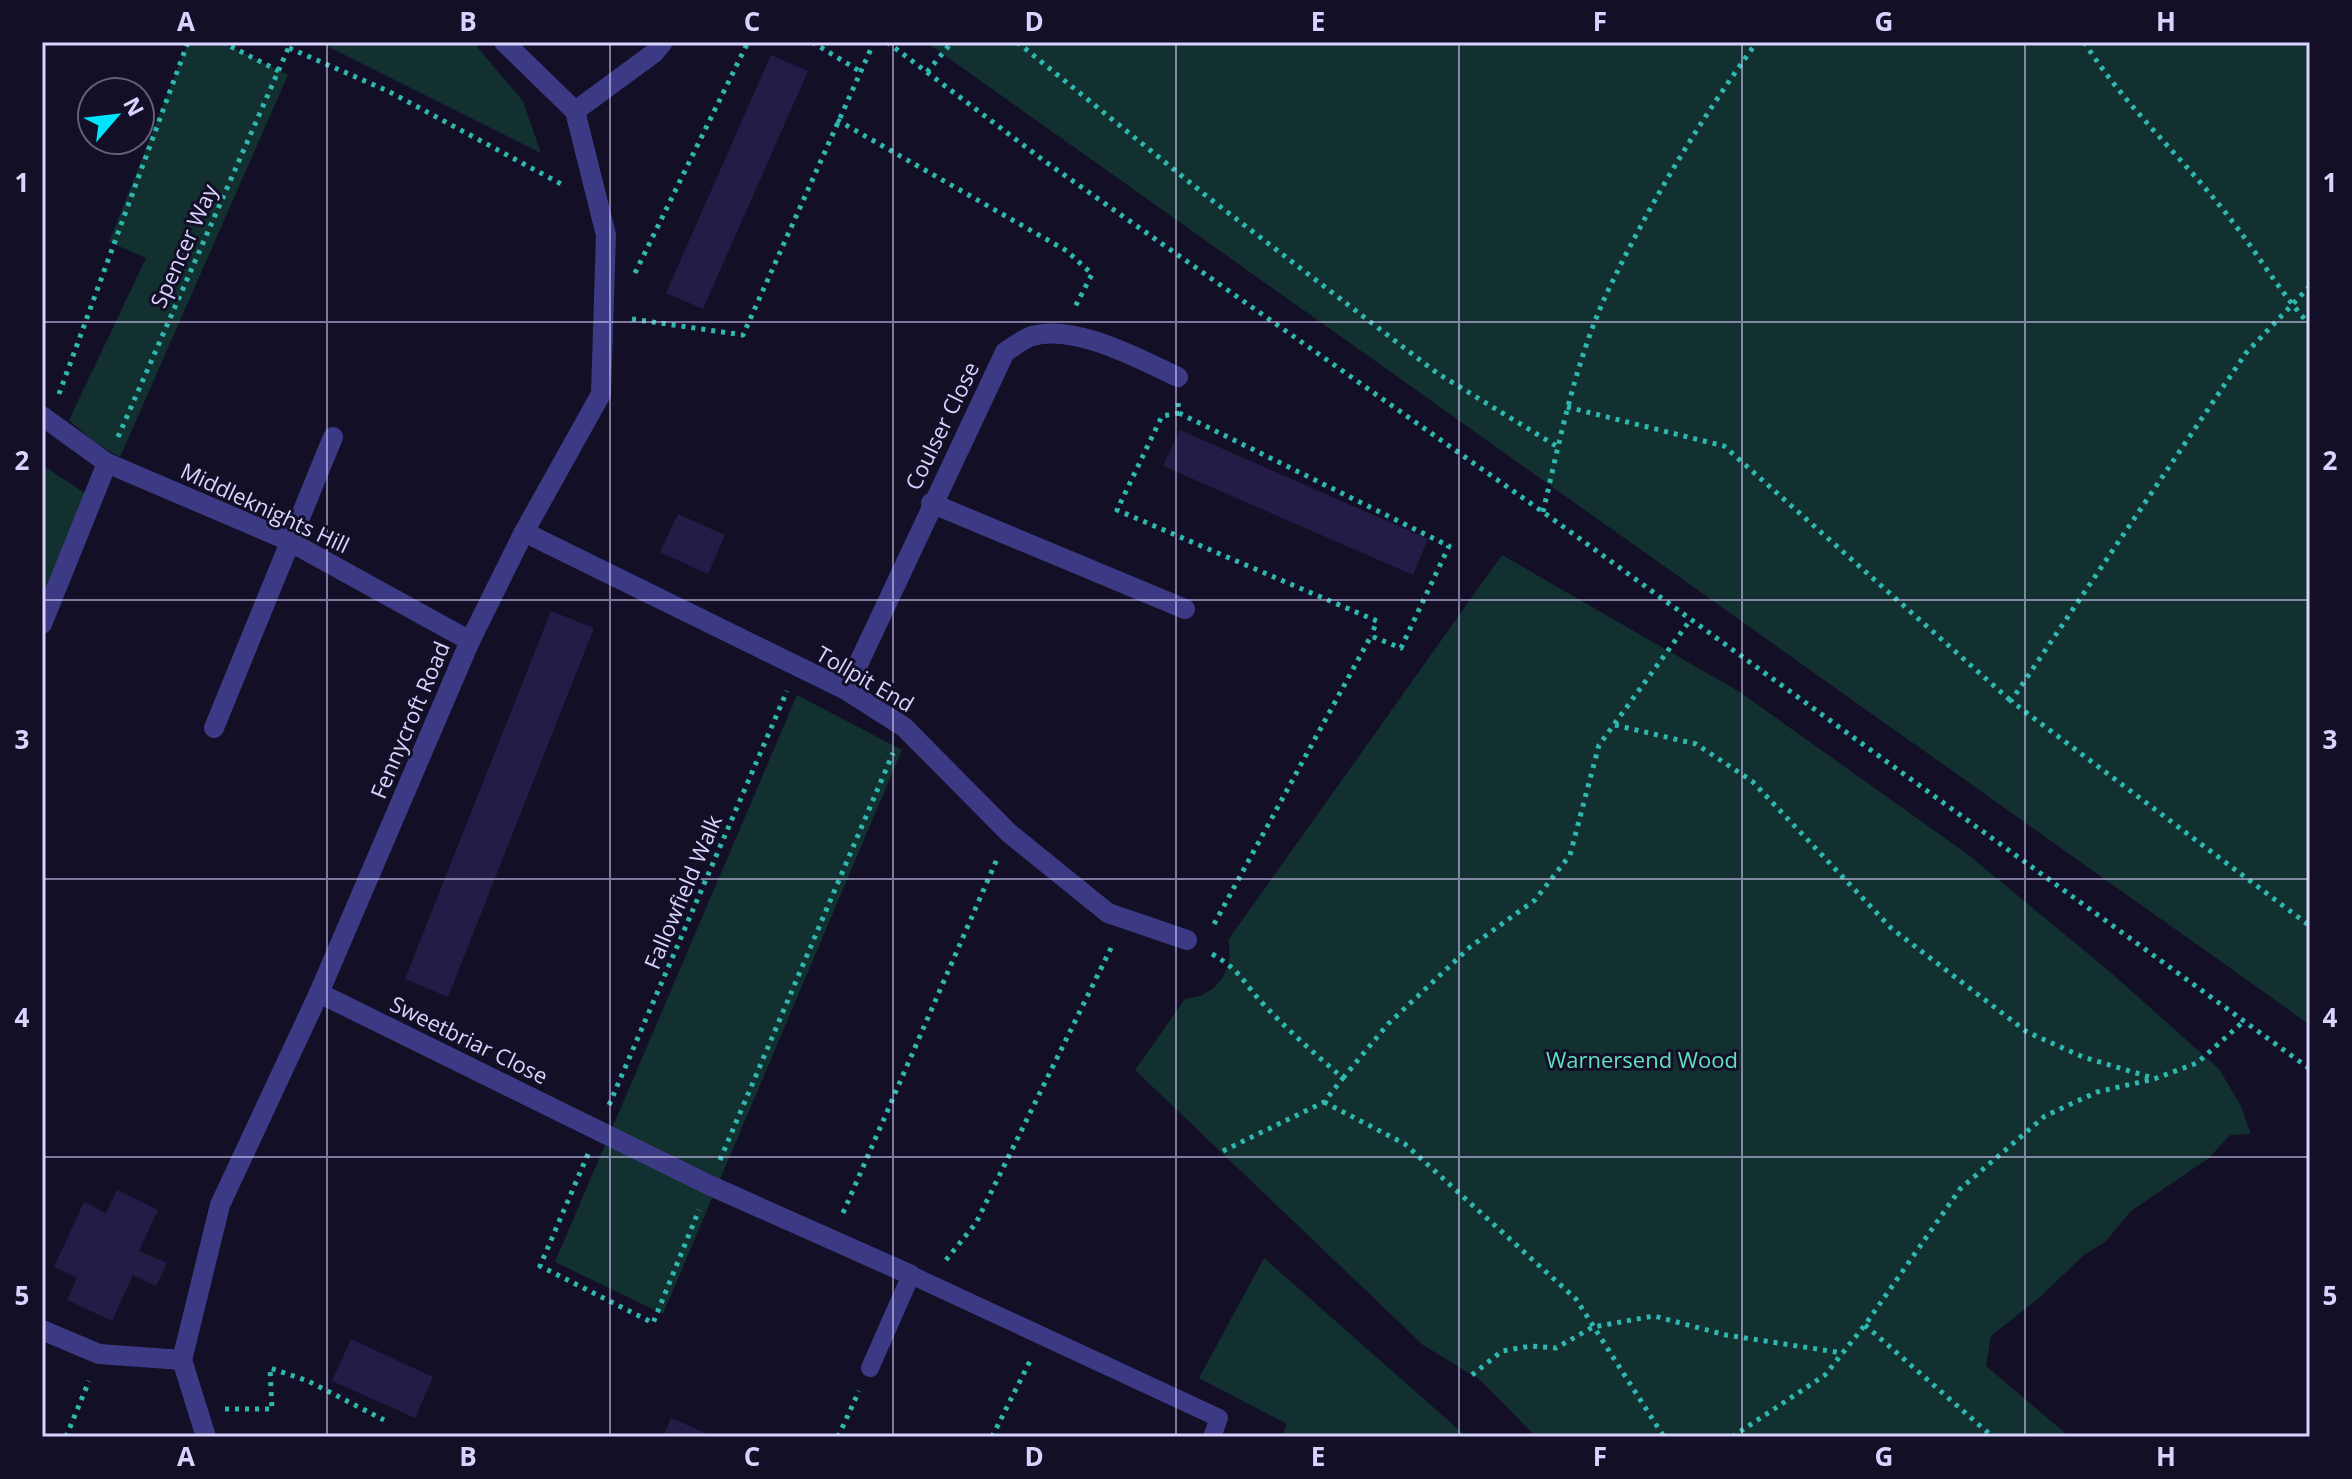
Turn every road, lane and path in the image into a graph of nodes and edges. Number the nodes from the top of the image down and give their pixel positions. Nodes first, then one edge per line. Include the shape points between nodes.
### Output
1 (188, 42) edge
2 (222, 42) edge
3 (504, 42) edge
4 (663, 42) edge
5 (748, 42) edge
6 (812, 42) edge
7 (874, 42) edge
8 (887, 42) edge
9 (952, 42) edge
10 (1017, 42) edge
11 (1757, 42) edge
12 (2084, 42) edge
13 (290, 45) edge
14 (279, 71) junction
15 (861, 72) junction
16 (927, 72) junction
17 (575, 111) junction
18 (837, 120) junction
19 (598, 206) junction
20 (2310, 286) edge
21 (2290, 303) junction
22 (603, 315) junction
23 (2310, 325) edge
24 (1062, 334) junction
25 (1178, 377) joint
26 (1567, 407) junction
27 (1179, 413) junction
28 (46, 418) edge
29 (333, 437) dead end
30 (1558, 447) junction
31 (107, 463) junction
32 (931, 503) junction
33 (1543, 512) junction
34 (524, 532) junction
35 (287, 540) junction
36 (1185, 609) dead end
37 (1691, 619) junction
38 (42, 624) edge
39 (1371, 636) junction
40 (470, 641) junction
41 (798, 667) junction
42 (846, 690) junction
43 (2011, 701) junction
44 (1615, 725) junction
45 (904, 727) junction
46 (214, 728) dead end
47 (1009, 833) junction
48 (1125, 921) junction
49 (2310, 926) edge
50 (1194, 944) junction
51 (319, 993) junction
52 (2244, 1021) junction
53 (2310, 1069) edge
54 (1343, 1078) junction
55 (2154, 1079) junction
56 (1324, 1102) junction
57 (598, 1130) junction
58 (1221, 1152) dead end
59 (709, 1185) junction
60 (833, 1238) junction
61 (920, 1279) junction
62 (1865, 1325) junction
63 (1593, 1327) junction
64 (42, 1330) edge
65 (1043, 1335) junction
66 (1843, 1353) junction
67 (99, 1354) junction
68 (182, 1360) junction
69 (870, 1368) joint
70 (1472, 1375) dead end
71 (196, 1409) junction
72 (384, 1420) dead end
73 (66, 1437) edge
74 (206, 1437) edge
75 (838, 1437) edge
76 (992, 1437) edge
77 (1212, 1437) edge
78 (1664, 1437) edge
79 (1732, 1437) edge
80 (1993, 1437) edge

1 - 28 path
2 - 14 path
3 - 17 street
4 - 17 street
5 - 22 path via 630,283
6 - 15 path
7 - 15 path
8 - 16 path
9 - 16 path
10 - 30 path via 1437,373
11 - 26 path via 1700,120 1606,296
12 - 21 path via 2106,77 2225,211
13 - 14 path, Spencer Way
13 - 19 path via 388,91
14 - 31 path, Spencer Way
15 - 18 path
16 - 33 path via 1043,160
17 - 19 street, Fennycroft Road
18 - 22 path via 743,335
18 - 24 path via 1067,251 1092,274
19 - 22 street, Fennycroft Road via 606,235
20 - 21 path
21 - 23 path
21 - 43 path via 2246,353
22 - 34 street, Fennycroft Road via 601,394
24 - 25 street, Coulser Close via 1117,349
24 - 32 street, Coulser Close via 1031,336 1005,352
25 - 27 path
26 - 30 path
26 - 43 path via 1724,446
27 - 39 path via 1162,416 1117,510 1377,621
27 - 39 path via 1449,546 1401,648
28 - 31 street, Middleknights Hill
29 - 35 street
30 - 33 path
31 - 35 street, Middleknights Hill
31 - 38 street
32 - 36 street
32 - 42 street, Coulser Close
33 - 37 path
34 - 40 street, Fennycroft Road
34 - 41 street, Tollpit End
35 - 40 street, Middleknights Hill
35 - 46 street
37 - 44 path
37 - 52 path
39 - 50 path
40 - 51 street, Fennycroft Road
41 - 42 street, Tollpit End
41 - 57 path, Fallowfield Walk
42 - 45 street, Tollpit End
43 - 49 path
44 - 54 path via 1599,745 1570,855 1535,900 1470,947 1388,1024
44 - 55 path via 1696,744 1752,781 1891,928 2027,1032 2083,1057
45 - 47 street, Tollpit End
45 - 59 path
47 - 48 street, Tollpit End
47 - 60 path
48 - 50 street, Tollpit End
48 - 61 path via 976,1223
50 - 54 path via 1236,967 1250,991
51 - 57 street, Sweetbriar Close
51 - 68 street, Fennycroft Road via 220,1205
52 - 53 path
52 - 55 path via 2197,1063
54 - 56 path
55 - 62 path via 2097,1092 2045,1116 1960,1189
56 - 58 path
56 - 63 path via 1405,1144 1576,1299
57 - 59 street, Sweetbriar Close
57 - 59 path via 540,1266 653,1323
59 - 60 street, Sweetbriar Close
60 - 61 street, Sweetbriar Close
61 - 65 lane
61 - 69 lane
62 - 66 path
62 - 80 path
63 - 66 path via 1654,1316 1726,1335
63 - 70 path via 1556,1348 1502,1351
63 - 78 path
64 - 67 street
65 - 76 path
65 - 77 lane via 1219,1418
66 - 79 path via 1825,1375
67 - 68 street
67 - 73 path
68 - 71 street, Fennycroft Road
69 - 75 path
71 - 72 path via 272,1409 270,1368
71 - 74 street, Fennycroft Road

